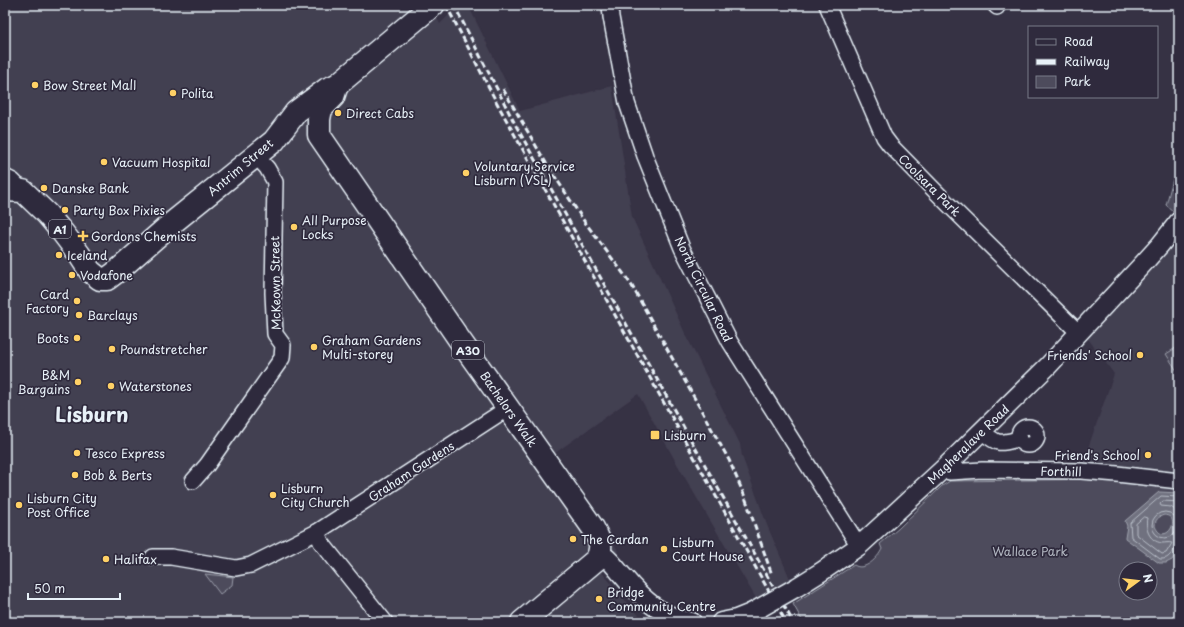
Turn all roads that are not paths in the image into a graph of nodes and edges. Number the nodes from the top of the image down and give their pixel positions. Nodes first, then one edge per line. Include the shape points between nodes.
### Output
1 (433, 5) edge
2 (610, 5) edge
3 (827, 5) edge
4 (337, 85) junction
5 (274, 141) junction
6 (328, 149) junction
7 (255, 156) junction
8 (5, 177) edge
9 (14, 191) edge
10 (1179, 220) edge
11 (100, 279) joint
12 (1079, 333) junction
13 (508, 408) junction
14 (981, 431) junction
15 (1019, 439) dead end
16 (942, 470) junction
17 (193, 481) dead end
18 (1179, 481) edge
19 (317, 532) junction
20 (859, 546) junction
21 (600, 554) junction
22 (154, 557) dead end
23 (385, 622) edge
24 (522, 622) edge
25 (692, 622) edge
26 (721, 622) edge

1 - 4 main road, Antrim Street / A30
2 - 20 street, North Circular Road via 627,102 644,156 682,248 730,342
3 - 12 street, Coolsara Park via 884,137 890,145
4 - 5 main road, Antrim Street / A30 via 327,89 296,112
4 - 6 main road, Bachelors Walk / A30 via 333,97 321,109 319,119 319,135
5 - 6 main road, Bachelors Walk / A30 via 298,131
5 - 7 main road, Antrim Street / A30
6 - 13 main road, Bachelors Walk / A30
7 - 11 main road, Antrim Street / A30 via 115,273
7 - 17 street, McKeown Street via 267,168 275,182 273,293 275,334 284,345 282,358 208,465
8 - 9 street via 13,182
9 - 11 main road, A1 via 47,214 90,271
10 - 12 street, Magheralave Road via 1160,245
12 - 14 street, Magheralave Road
13 - 19 street, Graham Gardens
13 - 21 main road, Bachelors Walk / A30 via 593,528 601,546
14 - 15 street via 995,442
14 - 16 street, Magheralave Road
16 - 18 street, Forthill via 1081,471
16 - 20 street, Magheralave Road
19 - 22 street, Graham Gardens via 251,565 236,568 171,557
19 - 23 street via 321,542
20 - 26 street, Magheralave Road, bridge via 797,587 751,613
21 - 24 main road via 590,567
21 - 25 street via 606,557 633,588 658,611 670,617

